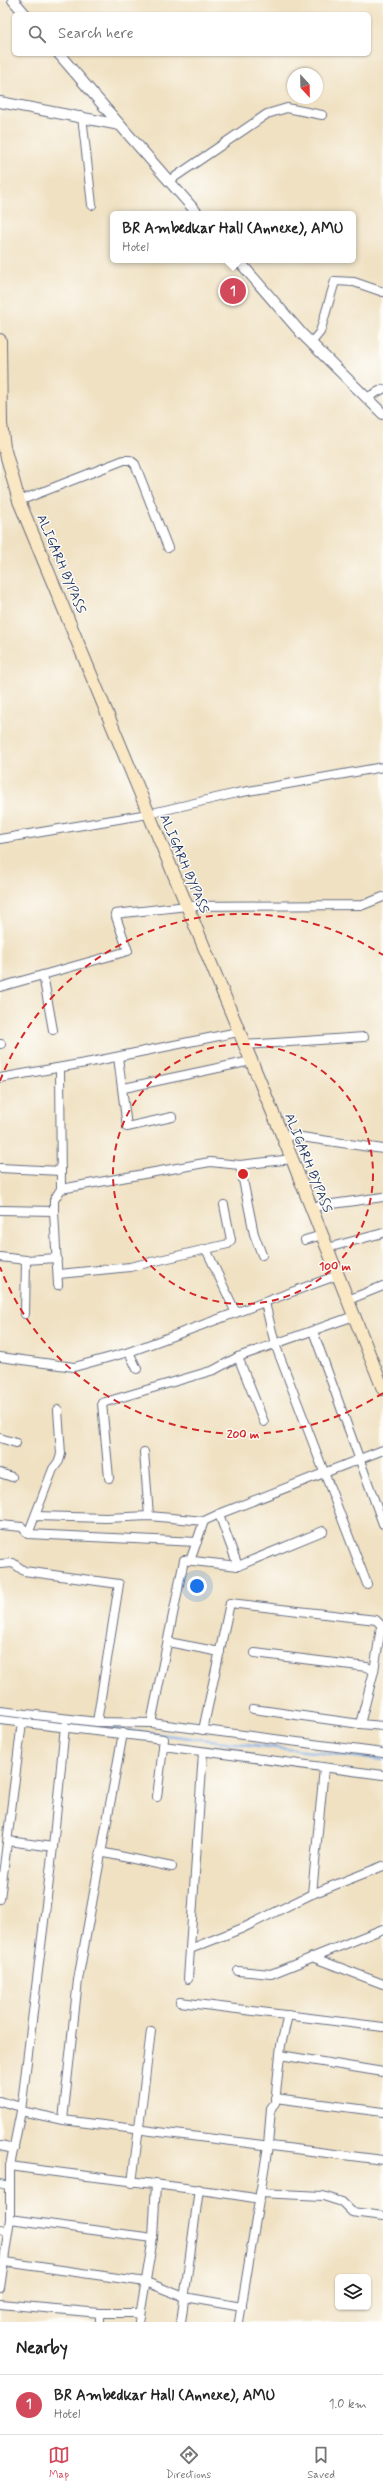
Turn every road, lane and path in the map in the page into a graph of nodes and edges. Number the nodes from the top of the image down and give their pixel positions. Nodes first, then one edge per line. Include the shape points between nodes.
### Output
1 (13, 0) edge
2 (23, 12) edge
3 (61, 56) edge
4 (0, 102) edge
5 (322, 115) dead end
6 (82, 116) junction
7 (120, 125) junction
8 (169, 181) junction
9 (92, 205) dead end
10 (195, 211) edge
11 (241, 263) edge
12 (383, 292) edge
13 (0, 340) edge
14 (311, 343) junction
15 (383, 389) edge
16 (366, 398) junction
17 (383, 414) edge
18 (19, 501) junction
19 (168, 548) dead end
20 (383, 767) edge
21 (148, 814) junction
22 (0, 839) edge
23 (383, 896) edge
24 (186, 906) junction
25 (43, 975) junction
26 (0, 987) edge
27 (53, 1030) dead end
28 (238, 1032) junction
29 (364, 1037) dead end
30 (244, 1045) junction
31 (118, 1057) junction
32 (251, 1061) junction
33 (60, 1068) junction
34 (0, 1078) edge
35 (124, 1088) junction
36 (172, 1116) dead end
37 (281, 1134) junction
38 (383, 1149) edge
39 (292, 1159) junction
40 (240, 1165) junction
41 (0, 1168) edge
42 (61, 1171) junction
43 (61, 1189) junction
44 (383, 1197) edge
45 (224, 1204) dead end
46 (311, 1207) junction
47 (0, 1210) edge
48 (54, 1211) junction
49 (383, 1233) edge
50 (322, 1235) junction
51 (305, 1240) dead end
52 (327, 1248) junction
53 (206, 1249) junction
54 (262, 1255) dead end
55 (0, 1257) edge
56 (57, 1258) junction
57 (26, 1260) junction
58 (58, 1274) junction
59 (338, 1275) junction
60 (58, 1285) dead end
61 (383, 1286) edge
62 (348, 1300) junction
63 (265, 1303) junction
64 (236, 1313) junction
65 (25, 1314) dead end
66 (354, 1316) junction
67 (313, 1331) junction
68 (275, 1344) junction
69 (129, 1352) junction
70 (0, 1357) edge
71 (238, 1357) junction
72 (137, 1369) dead end
73 (379, 1369) edge
74 (383, 1389) edge
75 (58, 1410) dead end
76 (264, 1422) dead end
77 (0, 1438) edge
78 (16, 1443) dead end
79 (383, 1450) edge
80 (144, 1452) dead end
81 (360, 1459) junction
82 (0, 1473) edge
83 (325, 1473) junction
84 (12, 1477) dead end
85 (109, 1478) dead end
86 (219, 1514) junction
87 (36, 1516) junction
88 (149, 1516) junction
89 (204, 1521) junction
90 (383, 1524) edge
91 (0, 1525) edge
92 (323, 1531) dead end
93 (28, 1534) junction
94 (197, 1542) junction
95 (190, 1561) junction
96 (0, 1564) edge
97 (238, 1566) junction
98 (367, 1584) dead end
99 (382, 1627) edge
100 (168, 1642) junction
101 (220, 1652) junction
102 (255, 1653) dead end
103 (374, 1671) junction
104 (253, 1710) dead end
105 (0, 1711) edge
106 (0, 1720) edge
107 (22, 1722) junction
108 (97, 1722) junction
109 (151, 1723) junction
110 (360, 1724) junction
111 (65, 1726) junction
112 (383, 1726) edge
113 (203, 1730) junction
114 (123, 1733) junction
115 (163, 1746) junction
116 (203, 1752) junction
117 (383, 1753) edge
118 (324, 1768) junction
119 (383, 1775) edge
120 (157, 1797) dead end
121 (8, 1841) junction
122 (53, 1847) junction
123 (100, 1852) junction
124 (383, 1866) edge
125 (172, 1867) dead end
126 (312, 1894) junction
127 (0, 1899) edge
128 (383, 1929) edge
129 (190, 1949) junction
130 (312, 1957) junction
131 (238, 1971) dead end
132 (188, 1979) dead end
133 (383, 1984) edge
134 (180, 2002) dead end
135 (288, 2015) junction
136 (383, 2026) edge
137 (151, 2031) dead end
138 (280, 2055) junction
139 (383, 2072) edge
140 (276, 2098) junction
141 (0, 2101) edge
142 (21, 2109) junction
143 (383, 2112) edge
144 (63, 2120) junction
145 (140, 2128) junction
146 (0, 2146) edge
147 (268, 2146) junction
148 (14, 2149) junction
149 (383, 2160) edge
150 (10, 2166) junction
151 (132, 2183) junction
152 (156, 2183) junction
153 (4, 2185) edge
154 (199, 2189) junction
155 (260, 2196) junction
156 (383, 2216) edge
157 (10, 2219) junction
158 (4, 2230) edge
159 (153, 2238) junction
160 (4, 2262) junction
161 (146, 2282) junction
162 (0, 2284) edge
163 (184, 2297) junction
164 (0, 2304) edge
165 (242, 2307) junction
166 (100, 2313) junction
167 (140, 2313) junction
168 (100, 2322) edge
169 (139, 2322) edge
170 (181, 2322) edge
171 (239, 2322) edge

1 - 2 street
3 - 7 street
4 - 6 street
5 - 8 street via 287,108 267,114
6 - 7 street
6 - 9 street
7 - 8 street
8 - 10 street
11 - 14 street
12 - 14 street via 354,282 335,281 320,332
13 - 18 main road, ALIGARH BYPASS via 1,424 4,447
14 - 16 street
15 - 16 street
16 - 17 street
18 - 19 street via 124,460 130,460 135,464
18 - 21 main road, ALIGARH BYPASS
20 - 21 street via 237,793
21 - 22 street
21 - 24 main road, ALIGARH BYPASS
23 - 24 street via 363,905
24 - 25 street via 115,914 128,951
24 - 28 main road, ALIGARH BYPASS
25 - 26 street
25 - 27 street
28 - 30 main road, ALIGARH BYPASS
28 - 31 street
29 - 30 street
30 - 32 main road, ALIGARH BYPASS
31 - 33 street
31 - 35 street
32 - 35 street
32 - 37 main road, ALIGARH BYPASS
33 - 34 street
33 - 42 street
35 - 36 street via 127,1127
37 - 38 street
37 - 39 main road, ALIGARH BYPASS
39 - 40 street
39 - 46 main road, ALIGARH BYPASS
40 - 43 street via 210,1162
40 - 54 street via 254,1234
41 - 42 street
42 - 43 street
43 - 48 street via 54,1200
44 - 46 street
45 - 53 street via 231,1242
46 - 50 main road, ALIGARH BYPASS
47 - 48 street
48 - 56 street
49 - 52 street
50 - 51 street
50 - 52 main road, ALIGARH BYPASS
52 - 59 main road, ALIGARH BYPASS
53 - 58 street via 111,1270
53 - 64 street
55 - 57 street
56 - 57 street
56 - 58 street
57 - 65 street
58 - 60 street
59 - 62 main road, ALIGARH BYPASS
59 - 63 street
61 - 62 street
62 - 66 main road, ALIGARH BYPASS
63 - 64 street
63 - 68 street
64 - 69 street
66 - 67 street
66 - 73 main road, ALIGARH BYPASS
67 - 68 street
67 - 81 street
68 - 71 street
68 - 83 street
69 - 70 street via 74,1367
69 - 72 street
71 - 76 street
71 - 85 street via 214,1370 102,1402
73 - 74 main road, ALIGARH BYPASS
75 - 87 street via 61,1454
77 - 78 street
79 - 81 street
80 - 88 street
81 - 83 street
81 - 90 street
82 - 84 street
83 - 86 street
83 - 98 street
86 - 89 street
86 - 97 street
87 - 88 street
87 - 93 street
88 - 89 street
89 - 94 street
91 - 93 street via 22,1527
92 - 97 street
93 - 94 street
94 - 95 street
95 - 97 street
95 - 100 street via 184,1560
96 - 108 street via 13,1563 24,1571 119,1584
99 - 101 street via 376,1620 230,1603
99 - 103 street
100 - 101 street
100 - 109 street
101 - 113 street
102 - 103 street via 367,1667
103 - 110 street
104 - 110 street
105 - 108 street
106 - 107 street
107 - 111 street
107 - 121 street
108 - 109 street
109 - 113 street
110 - 112 street
111 - 114 street
111 - 122 street
113 - 117 street
114 - 115 street via 164,1739
114 - 123 street
115 - 116 street
115 - 120 street
116 - 118 street
116 - 129 street
118 - 119 street
118 - 126 street
121 - 122 street
121 - 127 street
122 - 142 street
123 - 125 street
123 - 144 street via 78,1980
124 - 126 street
126 - 129 street via 243,1928
128 - 130 street
129 - 132 street
130 - 131 street via 271,1974
130 - 133 street
134 - 135 street
135 - 136 street
135 - 138 street
137 - 145 street
138 - 139 street
138 - 140 street
140 - 143 street
140 - 147 street via 271,2108
141 - 142 street
142 - 144 street
142 - 148 street
144 - 145 street
145 - 147 street
145 - 151 street
146 - 148 street
147 - 149 street
147 - 155 street
148 - 150 street
150 - 151 street
150 - 153 street
151 - 152 street
152 - 154 street
152 - 159 street
153 - 157 street
154 - 155 street
154 - 163 street
155 - 156 street via 323,2196 342,2202 352,2212
155 - 165 street
157 - 158 street
157 - 159 street
158 - 160 street
159 - 161 street
160 - 161 street
160 - 162 street
161 - 163 street
161 - 167 street
163 - 165 street
163 - 170 street
164 - 166 street
165 - 171 street
166 - 167 street
166 - 168 street
167 - 169 street

